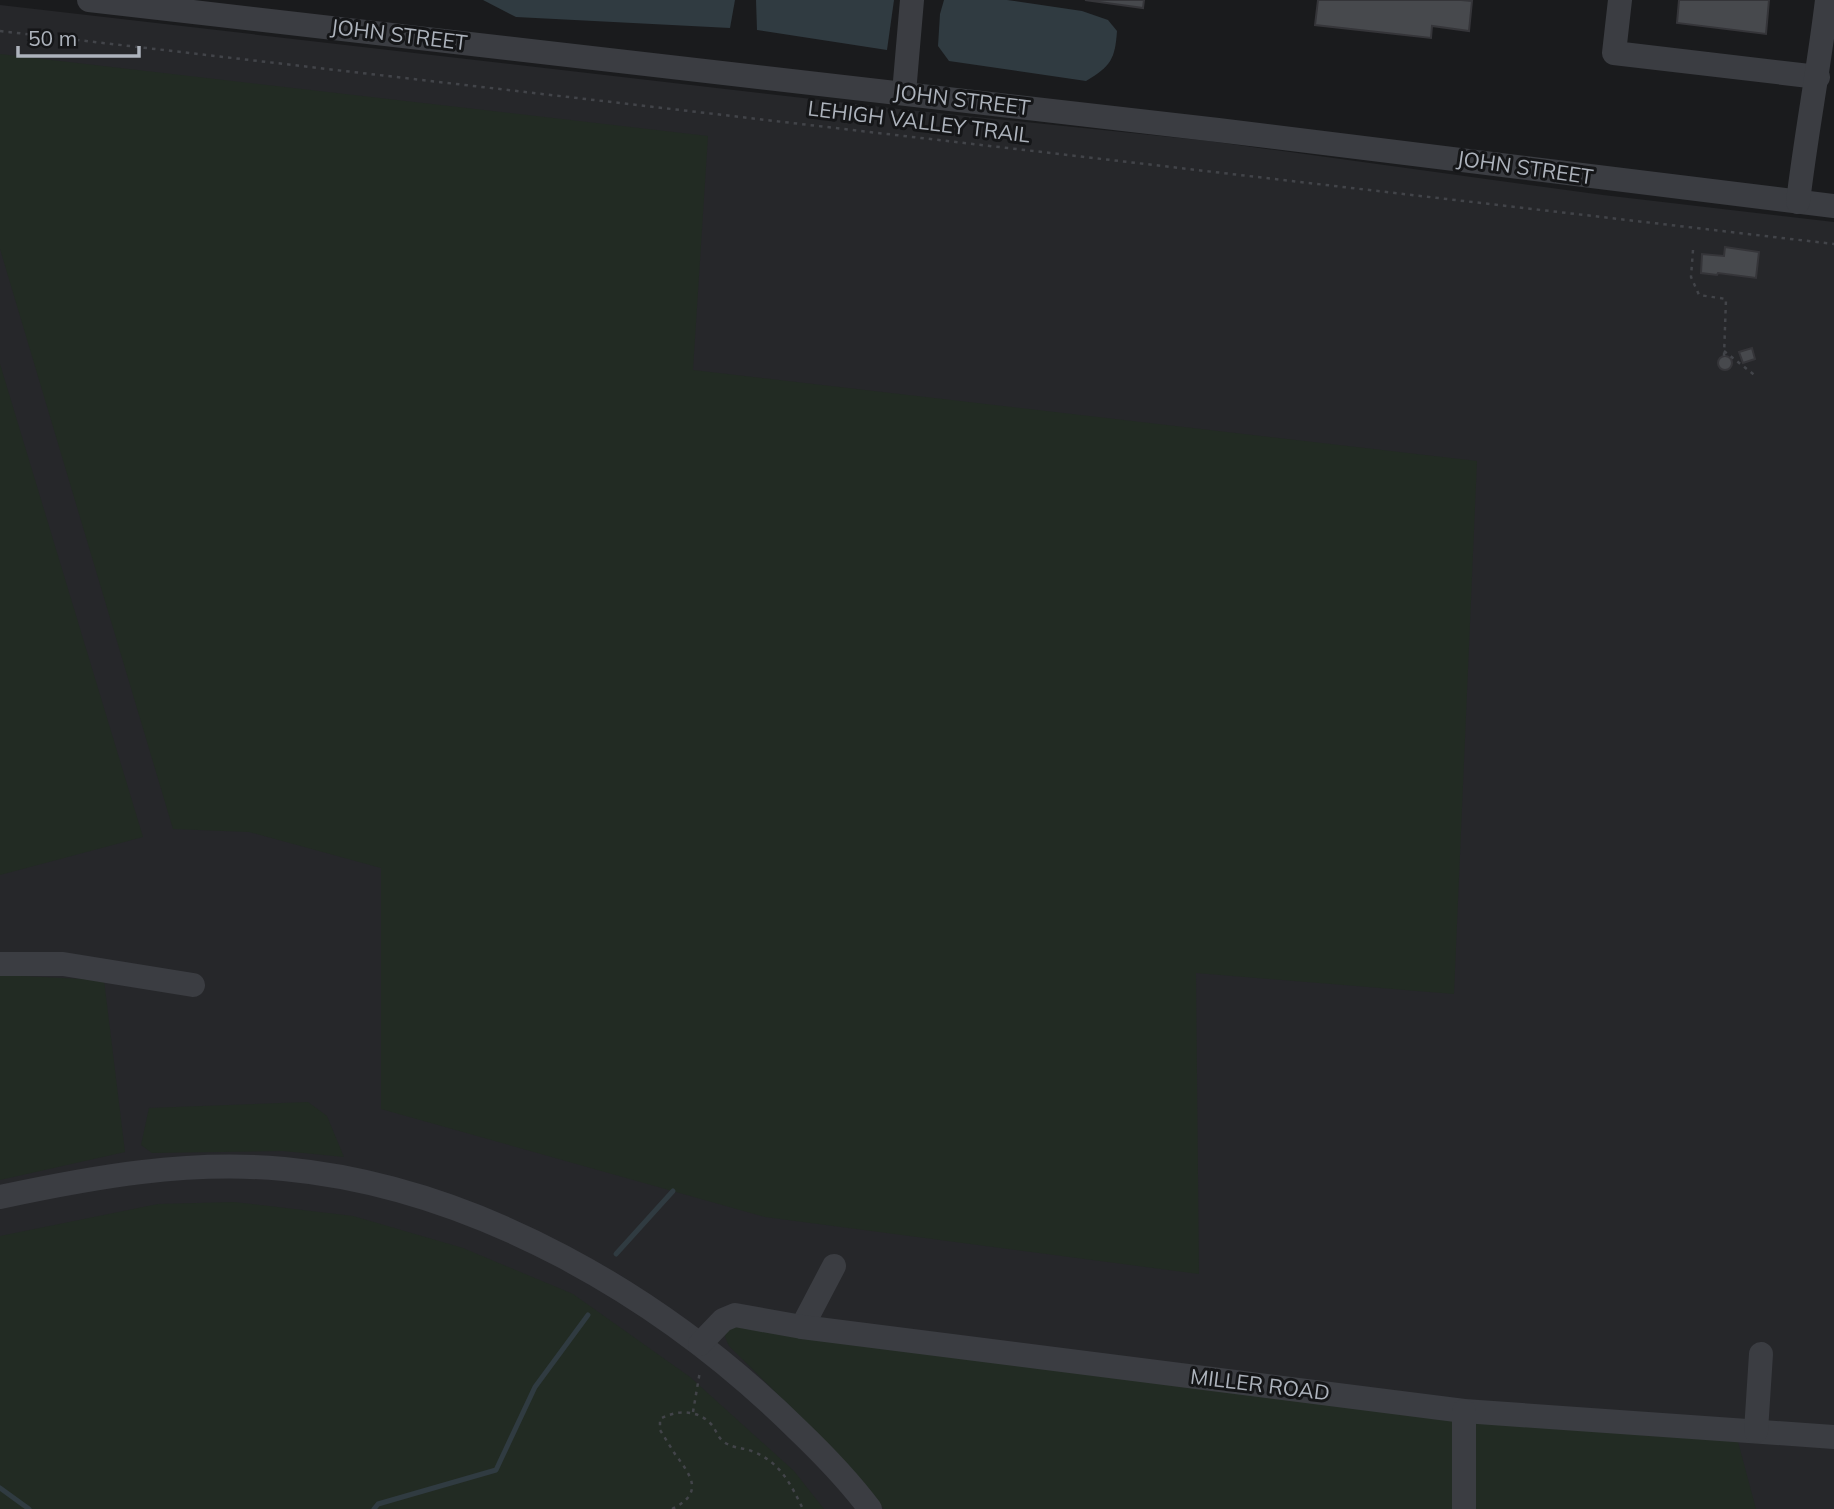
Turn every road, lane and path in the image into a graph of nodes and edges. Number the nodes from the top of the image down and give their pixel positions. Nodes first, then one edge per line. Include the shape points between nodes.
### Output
1 (89, 0) edge
2 (912, 0) edge
3 (1620, 0) edge
4 (1827, 0) edge
5 (0, 31) edge
6 (1818, 78) junction
7 (904, 93) junction
8 (1798, 202) junction
9 (1834, 206) edge
10 (1834, 244) edge
11 (1693, 250) dead end
12 (1758, 377) dead end
13 (0, 964) edge
14 (193, 985) dead end
15 (0, 1197) edge
16 (834, 1266) dead end
17 (802, 1327) junction
18 (700, 1344) junction
19 (1761, 1354) dead end
20 (701, 1371) dead end
21 (1464, 1411) junction
22 (694, 1412) junction
23 (1756, 1431) junction
24 (1834, 1437) edge
25 (672, 1509) edge
26 (803, 1509) edge
27 (870, 1509) edge
28 (1464, 1509) edge

1 - 7 street, JOHN STREET
2 - 7 street
3 - 6 street via 1614,53
4 - 6 street
5 - 10 path, LEHIGH VALLEY TRAIL
6 - 8 street
7 - 8 street, JOHN STREET
8 - 9 street, JOHN STREET
11 - 12 path via 1691,277 1699,295 1726,299 1724,354
13 - 14 street via 63,964
15 - 18 street via 132,1172 200,1166 284,1169 364,1182 432,1202 542,1247 585,1269
16 - 17 street
17 - 18 street, MILLER ROAD via 735,1315 723,1320
17 - 21 street, MILLER ROAD
18 - 27 street via 776,1408
19 - 23 street
20 - 22 path
21 - 23 street, MILLER ROAD
21 - 28 street
22 - 25 path via 670,1413 660,1419 660,1430 688,1469 692,1483 692,1492
22 - 26 path via 734,1449 768,1458 789,1480
23 - 24 street, MILLER ROAD

